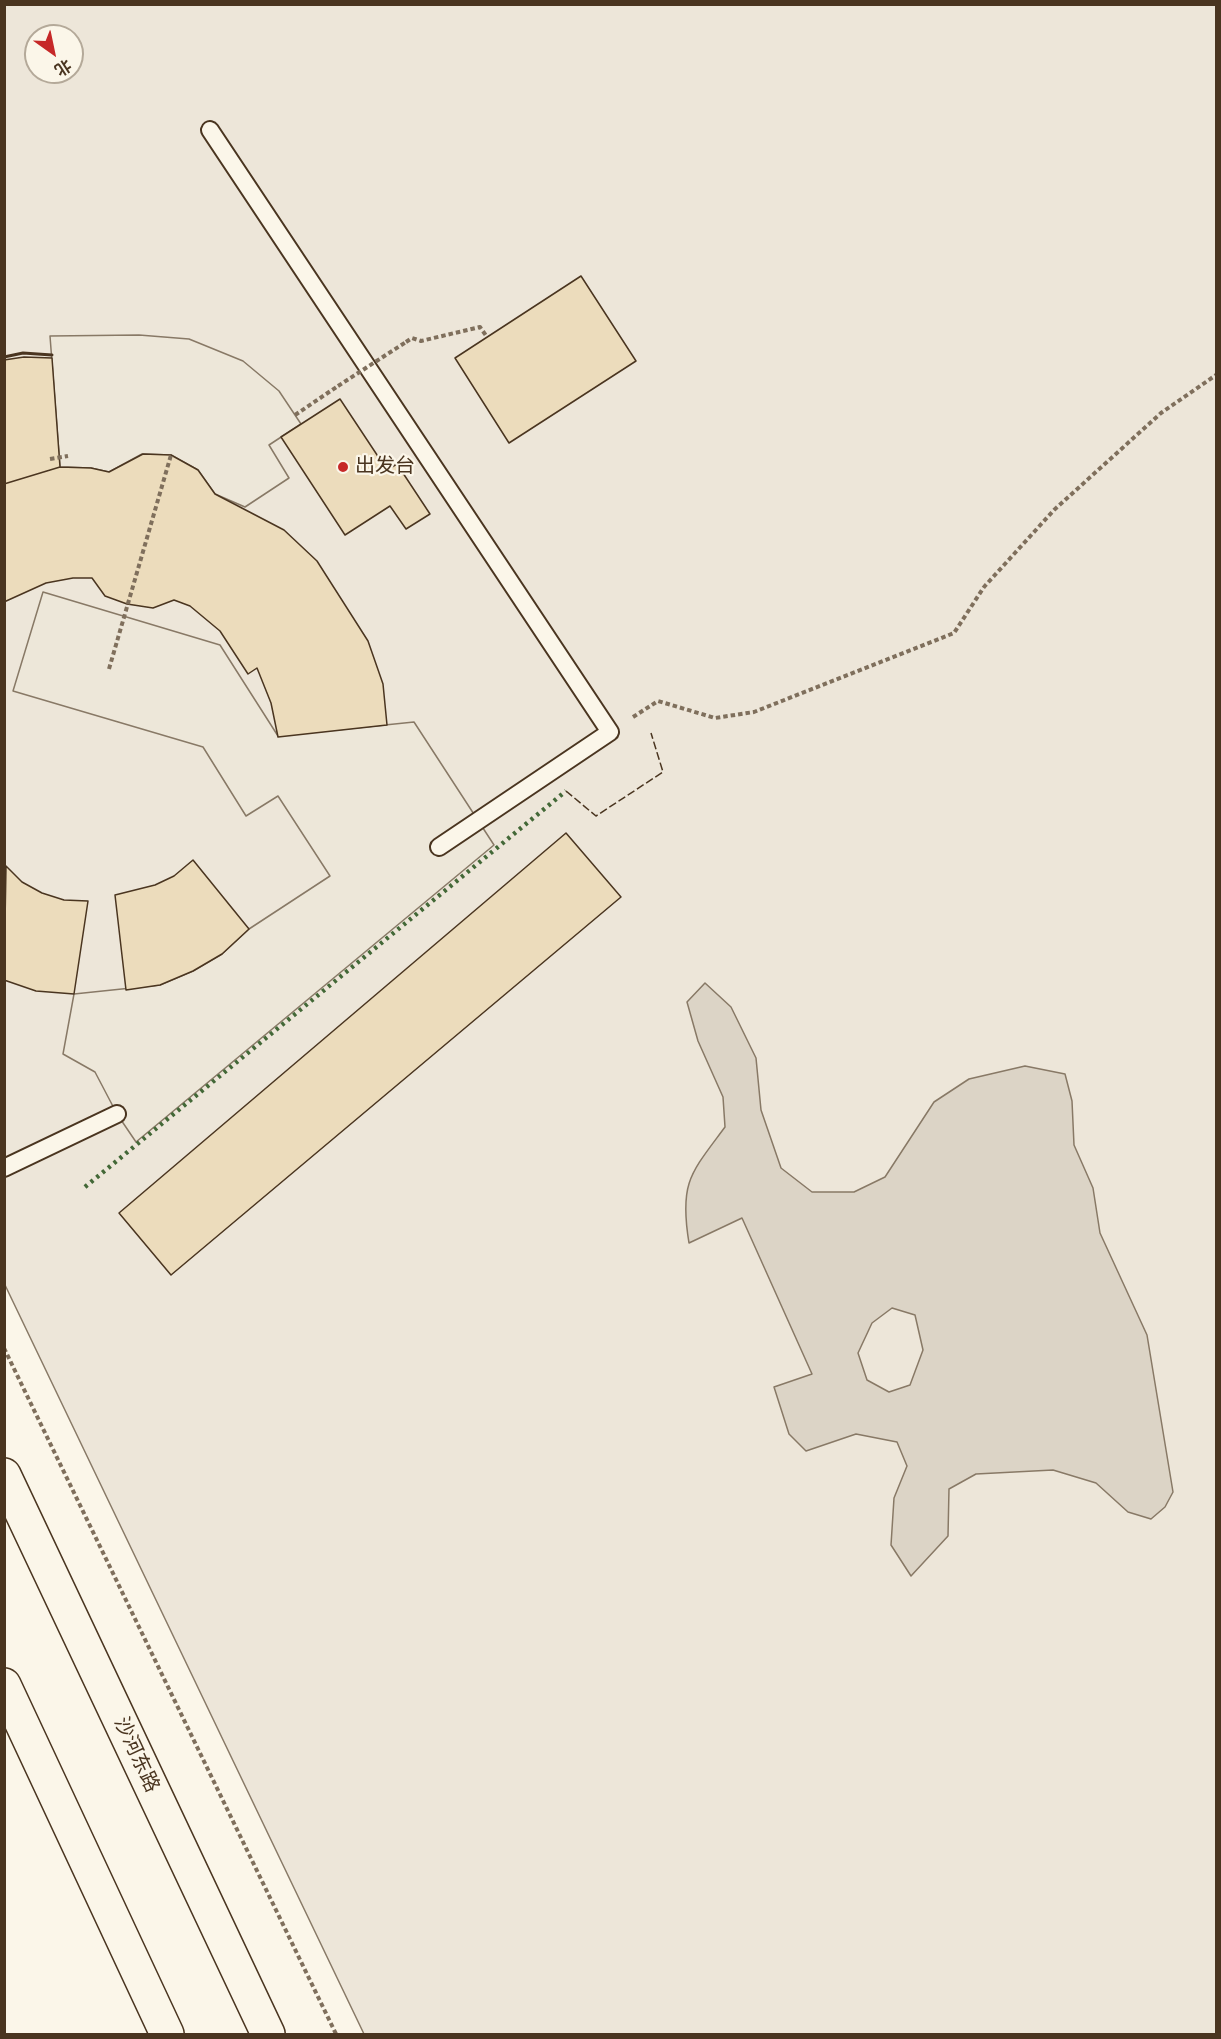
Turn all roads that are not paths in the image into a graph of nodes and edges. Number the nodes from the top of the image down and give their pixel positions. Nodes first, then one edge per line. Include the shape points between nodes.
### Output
1 (210, 130) dead end
2 (439, 847) dead end
3 (117, 1114) dead end
4 (4, 1167) edge
5 (4, 1475) edge
6 (4, 1685) edge
7 (167, 2034) edge
8 (268, 2034) edge

1 - 2 lane via 610,732
3 - 4 lane
5 - 8 main road, 沙河东路
6 - 7 main road

